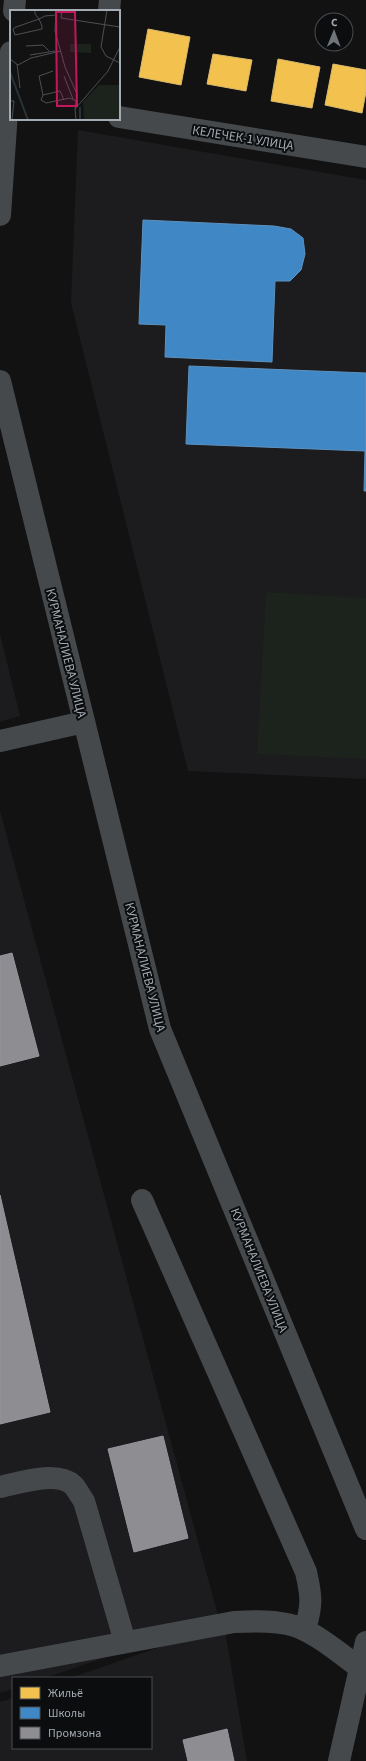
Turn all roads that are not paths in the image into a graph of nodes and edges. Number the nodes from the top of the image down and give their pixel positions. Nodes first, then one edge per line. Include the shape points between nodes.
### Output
1 (110, 0) edge
2 (109, 10) edge
3 (10, 53) edge
4 (0, 54) edge
5 (10, 68) edge
6 (120, 117) edge
7 (366, 157) edge
8 (0, 215) edge
9 (0, 381) edge
10 (84, 722) junction
11 (0, 741) edge
12 (142, 1200) dead end
13 (0, 1487) edge
14 (366, 1529) edge
15 (305, 1630) junction
16 (125, 1642) junction
17 (366, 1642) edge
18 (0, 1666) edge
19 (360, 1668) junction
20 (339, 1761) edge

1 - 2 street
3 - 4 street
5 - 8 street
6 - 7 street, КЕЛЕЧЕК-1 УЛИЦА
9 - 10 street, КУРМАНАЛИЕВА УЛИЦА
10 - 11 street
10 - 14 street, КУРМАНАЛИЕВА УЛИЦА via 160,1029
12 - 15 street via 306,1572 311,1608
13 - 16 street via 57,1478 73,1485 84,1501
15 - 16 street via 261,1621 234,1622
15 - 19 street
16 - 18 street
17 - 19 street
19 - 20 street

